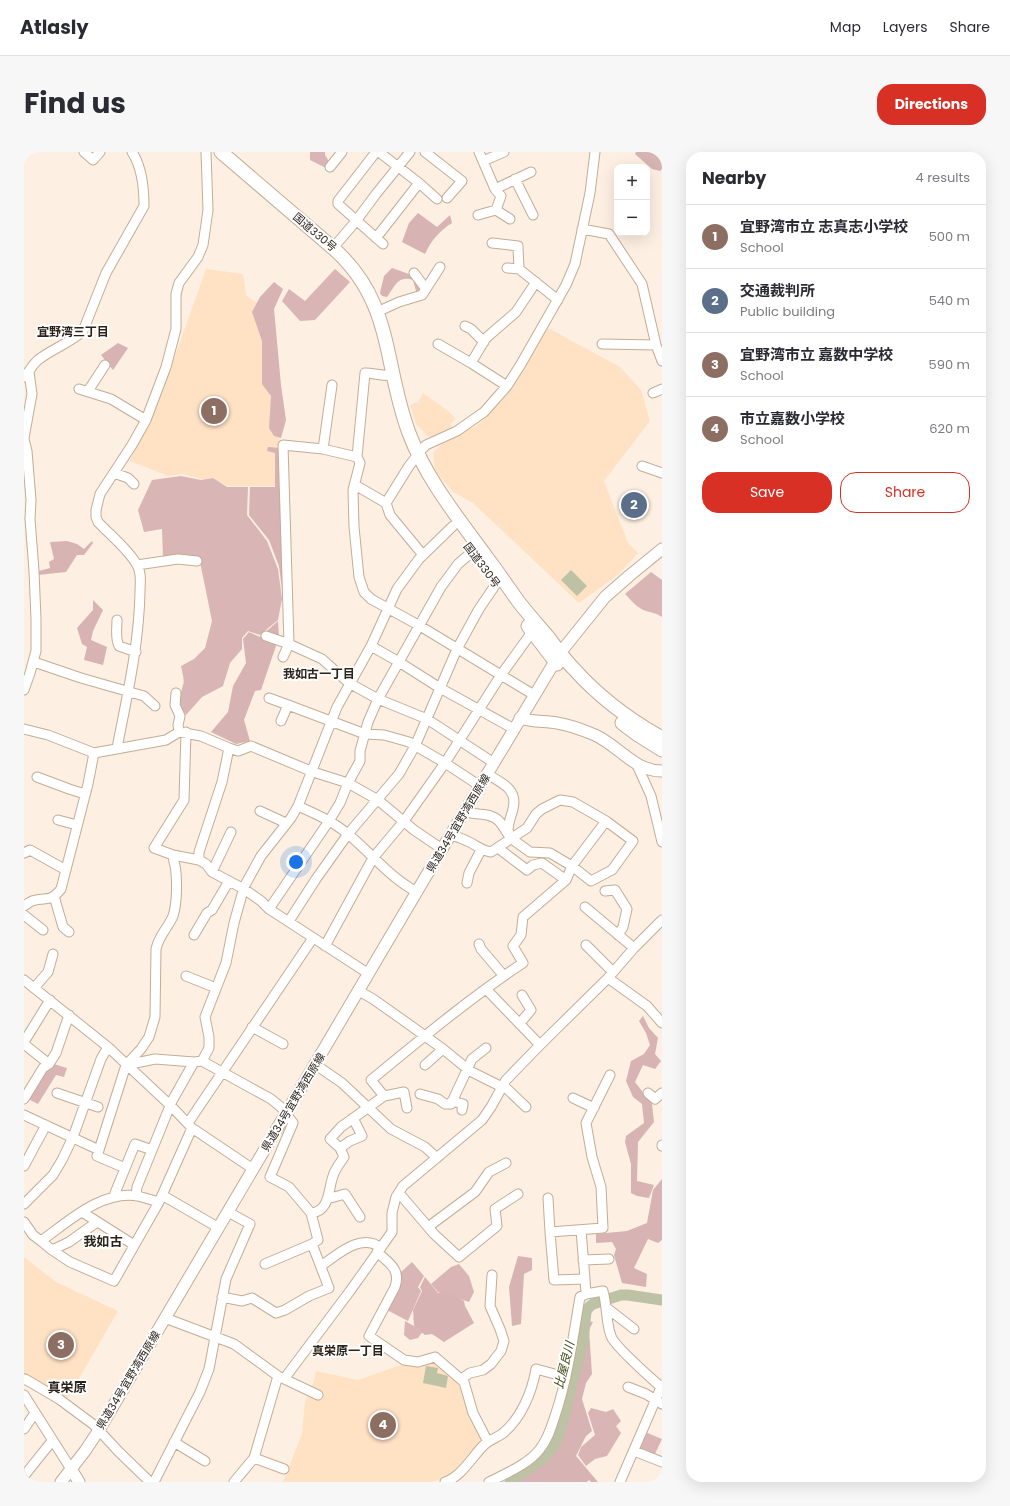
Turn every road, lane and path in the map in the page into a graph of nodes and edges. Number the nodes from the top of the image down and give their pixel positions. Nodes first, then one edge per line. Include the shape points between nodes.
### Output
1 (84, 152) edge
2 (100, 152) edge
3 (143, 152) edge
4 (206, 152) edge
5 (221, 152) edge
6 (342, 152) edge
7 (377, 152) edge
8 (410, 152) edge
9 (425, 152) edge
10 (442, 152) edge
11 (479, 152) edge
12 (504, 152) edge
13 (595, 152) edge
14 (135, 156) edge
15 (436, 160) junction
16 (483, 161) junction
17 (330, 166) dead end
18 (398, 167) junction
19 (531, 172) dead end
20 (516, 180) junction
21 (419, 183) junction
22 (495, 189) junction
23 (447, 198) dead end
24 (437, 199) dead end
25 (496, 210) junction
26 (478, 215) dead end
27 (533, 215) dead end
28 (510, 219) dead end
29 (356, 221) junction
30 (582, 229) junction
31 (492, 244) dead end
32 (333, 248) junction
33 (440, 267) dead end
34 (507, 268) dead end
35 (519, 269) junction
36 (414, 273) dead end
37 (536, 282) junction
38 (426, 289) junction
39 (558, 300) junction
40 (377, 312) junction
41 (465, 326) dead end
42 (484, 342) junction
43 (438, 344) dead end
44 (602, 344) dead end
45 (656, 345) junction
46 (662, 359) edge
47 (471, 363) junction
48 (105, 365) dead end
49 (27, 374) edge
50 (390, 376) junction
51 (332, 385) dead end
52 (507, 386) junction
53 (662, 389) edge
54 (653, 392) dead end
55 (146, 420) junction
56 (24, 438) edge
57 (323, 448) junction
58 (357, 457) junction
59 (415, 457) junction
60 (642, 466) dead end
61 (114, 473) junction
62 (662, 473) edge
63 (134, 484) dead end
64 (355, 485) junction
65 (386, 503) junction
66 (453, 526) junction
67 (661, 551) edge
68 (472, 552) junction
69 (423, 555) junction
70 (197, 561) dead end
71 (137, 565) junction
72 (496, 584) junction
73 (387, 607) junction
74 (118, 620) dead end
75 (420, 626) junction
76 (532, 632) junction
77 (266, 636) dead end
78 (289, 644) junction
79 (371, 646) junction
80 (457, 649) junction
81 (136, 652) junction
82 (283, 657) dead end
83 (558, 657) junction
84 (34, 662) junction
85 (399, 662) junction
86 (501, 675) junction
87 (349, 683) junction
88 (440, 688) junction
89 (24, 690) edge
90 (127, 692) junction
91 (176, 693) dead end
92 (534, 695) junction
93 (269, 698) dead end
94 (378, 699) junction
95 (288, 705) junction
96 (155, 706) dead end
97 (479, 709) junction
98 (520, 718) junction
99 (427, 719) junction
100 (281, 721) dead end
101 (332, 721) junction
102 (24, 729) edge
103 (514, 729) junction
104 (182, 732) junction
105 (365, 734) junction
106 (662, 738) edge
107 (458, 740) junction
108 (415, 746) junction
109 (117, 748) junction
110 (229, 748) junction
111 (662, 750) edge
112 (94, 753) junction
113 (445, 763) junction
114 (494, 763) junction
115 (637, 765) junction
116 (662, 771) edge
117 (313, 772) junction
118 (487, 774) junction
119 (37, 777) dead end
120 (348, 783) junction
121 (480, 786) junction
122 (85, 794) junction
123 (378, 800) junction
124 (298, 806) junction
125 (260, 811) dead end
126 (465, 812) junction
127 (58, 820) dead end
128 (329, 821) junction
129 (404, 821) junction
130 (606, 821) junction
131 (286, 823) junction
132 (77, 825) junction
133 (231, 832) dead end
134 (348, 834) junction
135 (451, 834) junction
136 (510, 837) junction
137 (662, 842) edge
138 (498, 848) junction
139 (442, 849) junction
140 (481, 850) junction
141 (24, 853) edge
142 (173, 855) junction
143 (373, 858) junction
144 (199, 860) junction
145 (572, 866) junction
146 (66, 870) junction
147 (212, 872) junction
148 (566, 880) junction
149 (229, 881) junction
150 (467, 883) dead end
151 (244, 889) junction
152 (605, 891) dead end
153 (417, 892) junction
154 (54, 896) junction
155 (24, 906) edge
156 (585, 907) dead end
157 (269, 908) junction
158 (24, 915) edge
159 (662, 920) edge
160 (289, 921) junction
161 (43, 930) dead end
162 (69, 932) dead end
163 (194, 935) dead end
164 (618, 935) junction
165 (313, 938) junction
166 (479, 944) dead end
167 (586, 945) dead end
168 (325, 946) junction
169 (634, 948) junction
170 (53, 954) dead end
171 (369, 974) junction
172 (610, 975) junction
173 (186, 976) dead end
174 (504, 976) junction
175 (24, 980) edge
176 (34, 988) junction
177 (216, 988) junction
178 (486, 989) junction
179 (359, 991) junction
180 (522, 995) dead end
181 (50, 1000) junction
182 (69, 1015) junction
183 (662, 1022) edge
184 (520, 1023) junction
185 (252, 1027) junction
186 (425, 1036) junction
187 (24, 1043) edge
188 (283, 1044) dead end
189 (540, 1045) junction
190 (108, 1047) junction
191 (486, 1048) dead end
192 (141, 1049) junction
193 (443, 1049) junction
194 (155, 1058) junction
195 (198, 1062) junction
196 (49, 1064) junction
197 (126, 1065) junction
198 (316, 1065) junction
199 (425, 1065) dead end
200 (467, 1069) junction
201 (223, 1072) junction
202 (610, 1075) dead end
203 (502, 1086) junction
204 (57, 1093) dead end
205 (648, 1093) dead end
206 (662, 1093) edge
207 (420, 1094) dead end
208 (384, 1096) junction
209 (573, 1098) dead end
210 (24, 1099) edge
211 (452, 1101) junction
212 (86, 1103) junction
213 (171, 1106) junction
214 (98, 1107) dead end
215 (526, 1107) dead end
216 (368, 1108) junction
217 (407, 1108) dead end
218 (594, 1108) junction
219 (462, 1110) dead end
220 (286, 1113) junction
221 (24, 1115) edge
222 (353, 1118) junction
223 (46, 1125) junction
224 (190, 1125) junction
225 (73, 1137) junction
226 (340, 1148) junction
227 (99, 1150) junction
228 (152, 1150) junction
229 (437, 1158) junction
230 (506, 1163) dead end
231 (24, 1166) edge
232 (125, 1168) junction
233 (253, 1169) junction
234 (399, 1193) junction
235 (518, 1194) dead end
236 (136, 1196) junction
237 (115, 1197) junction
238 (160, 1198) junction
239 (548, 1198) dead end
240 (327, 1199) junction
241 (24, 1204) edge
242 (82, 1212) junction
243 (228, 1212) junction
244 (311, 1213) junction
245 (360, 1217) dead end
246 (24, 1222) edge
247 (97, 1222) junction
248 (428, 1226) junction
249 (219, 1228) junction
250 (581, 1230) junction
251 (550, 1232) junction
252 (41, 1241) junction
253 (312, 1244) junction
254 (134, 1245) junction
255 (52, 1250) junction
256 (379, 1250) junction
257 (608, 1259) dead end
258 (583, 1260) junction
259 (265, 1264) dead end
260 (321, 1266) junction
261 (492, 1275) dead end
262 (585, 1279) junction
263 (586, 1294) junction
264 (222, 1297) junction
265 (607, 1307) junction
266 (165, 1318) junction
267 (634, 1329) dead end
268 (215, 1337) junction
269 (281, 1377) junction
270 (566, 1377) junction
271 (461, 1379) junction
272 (24, 1380) edge
273 (661, 1386) edge
274 (628, 1387) dead end
275 (24, 1395) edge
276 (318, 1395) dead end
277 (659, 1403) edge
278 (35, 1413) junction
279 (24, 1429) edge
280 (99, 1430) junction
281 (52, 1442) junction
282 (174, 1442) junction
283 (488, 1442) junction
284 (634, 1451) junction
285 (254, 1458) junction
286 (205, 1461) dead end
287 (662, 1462) edge
288 (71, 1469) junction
289 (284, 1469) dead end
290 (24, 1476) edge
291 (61, 1482) edge
292 (79, 1482) edge
293 (150, 1482) edge
294 (154, 1482) edge
295 (234, 1482) edge
296 (446, 1482) edge
297 (489, 1482) edge
298 (620, 1482) edge

1 - 2 street via 93,160
3 - 14 street
4 - 55 street via 208,210 203,245 198,257 179,283 176,294 176,329 166,367
5 - 32 highway, 国道330号
6 - 17 street
7 - 18 street
7 - 29 street via 338,201 338,204
8 - 18 street
9 - 15 street
10 - 15 street
11 - 16 street
12 - 16 street
13 - 30 street
14 - 49 street via 144,193 144,206 106,273 83,331 76,338 36,361
15 - 23 street via 462,181
16 - 22 street
18 - 21 street
18 - 29 street
19 - 20 street
20 - 22 street
20 - 27 street
21 - 24 street
21 - 29 street via 379,241
22 - 25 street via 501,196
25 - 26 street
25 - 28 street
29 - 32 street
30 - 39 street via 571,276
30 - 45 street via 609,234 642,284
31 - 35 street via 518,246
32 - 40 highway, 国道330号 via 362,280
33 - 38 street
34 - 35 street
35 - 37 street
36 - 38 street
37 - 39 street
37 - 42 street via 516,312
38 - 40 street via 422,295
39 - 52 street
40 - 50 highway, 国道330号 via 384,331
41 - 42 street
42 - 47 street
43 - 47 street
44 - 45 street
45 - 46 street
47 - 52 street
48 - 55 street via 84,390 111,400
49 - 56 street via 32,394
50 - 58 street via 365,373
50 - 59 highway, 国道330号
51 - 57 street
52 - 59 street via 474,419 457,431 426,445
53 - 54 street
55 - 61 street
56 - 84 street via 31,500 36,619
57 - 58 street
57 - 78 street via 283,445
58 - 64 street via 360,463
59 - 65 street
59 - 66 highway, 国道330号
59 - 83 highway, 国道330号
60 - 62 street
61 - 63 street via 128,478
61 - 71 street via 100,494 96,517
64 - 65 street
64 - 73 street via 354,527 359,577 364,592 371,599
65 - 69 street via 390,515
66 - 68 highway, 国道330号
66 - 69 street
67 - 83 main road, 県道34号宜野湾西原線 via 605,597
68 - 72 highway, 国道330号
68 - 75 street via 458,564 441,587
69 - 73 street via 397,588
70 - 71 street via 178,559
71 - 81 street via 140,572 140,609
72 - 76 highway, 国道330号
72 - 80 street
73 - 75 street
73 - 79 street
74 - 81 street via 118,646
75 - 80 street
75 - 85 street
76 - 83 highway, 国道330号
76 - 86 street
77 - 78 street
78 - 82 street
78 - 87 street via 322,659
79 - 85 street
79 - 87 street
80 - 86 street
80 - 88 street
81 - 90 street
83 - 92 main road, 県道34号宜野湾西原線
83 - 106 highway, 国道330号 via 607,701
83 - 111 highway, 国道330号 via 590,697 638,735
84 - 89 street
84 - 90 street
85 - 88 street
85 - 94 street
86 - 92 street
86 - 97 street
87 - 94 street
87 - 101 street
88 - 97 street
88 - 99 street
90 - 96 street via 144,696
90 - 109 street
91 - 104 street via 175,705 180,716 178,725
92 - 98 main road, 県道34号宜野湾西原線
93 - 95 street
94 - 99 street
94 - 105 street
95 - 100 street
95 - 101 street
97 - 103 street
97 - 107 street
98 - 103 main road, 県道34号宜野湾西原線
98 - 115 main road via 563,724 596,736
99 - 107 street
99 - 108 street
101 - 105 street
101 - 117 street
102 - 112 street via 63,740
103 - 114 main road, 県道34号宜野湾西原線
104 - 109 street via 166,740
104 - 110 street via 201,736
104 - 142 street via 184,800 154,848
105 - 108 street via 396,738
105 - 120 street via 360,761
107 - 113 street
107 - 114 street
108 - 113 street
108 - 123 street via 399,774
109 - 112 street
110 - 117 street via 238,750 252,746
110 - 144 street via 222,782 198,852
112 - 122 street
113 - 121 street
113 - 129 street
114 - 118 main road, 県道34号宜野湾西原線
115 - 116 main road
115 - 137 street via 651,796
117 - 120 street
117 - 124 street
118 - 121 main road, 県道34号宜野湾西原線
118 - 136 street via 512,792 514,804 508,825
119 - 122 street
120 - 123 street
120 - 128 street
121 - 126 main road, 県道34号宜野湾西原線
122 - 132 street
123 - 129 street
123 - 134 street
124 - 128 street
124 - 131 street
125 - 131 street
126 - 135 main road, 県道34号宜野湾西原線
126 - 136 street via 492,816 500,821
127 - 132 street
128 - 134 street
128 - 157 street
129 - 139 street
129 - 143 street
130 - 136 street via 573,802 560,800 536,814 527,828
130 - 145 street
130 - 145 street via 633,841 612,870 591,881
131 - 151 street via 254,866
132 - 146 street
133 - 147 street
134 - 143 street
134 - 160 street
135 - 139 main road, 県道34号宜野湾西原線
135 - 140 street
136 - 138 street
136 - 145 street via 530,852 550,853
138 - 140 street via 491,852
138 - 148 street via 527,870 542,863
139 - 153 main road, 県道34号宜野湾西原線
140 - 150 street via 469,872
141 - 146 street via 30,850
142 - 144 street
142 - 192 street via 177,886 173,915 159,939 155,964 155,1016
143 - 153 street via 393,876
143 - 168 street
144 - 147 street
145 - 148 street
146 - 154 street via 61,889
147 - 149 street
148 - 174 street via 523,917 521,935 513,946 523,963
149 - 151 street
149 - 163 street
151 - 157 street
151 - 177 street via 226,963
152 - 164 street via 615,890 627,909 623,927
153 - 171 main road, 県道34号宜野湾西原線
154 - 155 street via 50,899 33,900
154 - 162 street via 64,927
156 - 164 street
157 - 160 street
158 - 161 street
159 - 169 street
160 - 165 street
164 - 169 street
165 - 168 street
165 - 185 street
166 - 174 street via 481,950
167 - 172 street
168 - 171 street
169 - 172 street
170 - 176 street via 48,972
171 - 179 main road, 県道34号宜野湾西原線
172 - 183 street
172 - 189 street
173 - 177 street
174 - 178 street
175 - 176 street
176 - 181 street
177 - 195 street via 205,1017 209,1048
178 - 184 street
178 - 186 street
179 - 186 street
179 - 198 main road, 県道34号宜野湾西原線
180 - 184 street via 531,1010
181 - 182 street
181 - 187 street
182 - 190 street
182 - 196 street
184 - 189 street
185 - 188 street
185 - 201 street
186 - 193 street
186 - 208 street via 371,1080
187 - 196 street
189 - 203 street
190 - 197 street
190 - 212 street via 101,1059
191 - 200 street via 472,1059
192 - 194 street
192 - 197 street
193 - 199 street
193 - 200 street
194 - 195 street
194 - 197 street
195 - 201 street
195 - 213 street
196 - 210 street via 43,1068
197 - 213 street
197 - 227 street
198 - 216 street via 342,1082
198 - 220 main road, 県道34号宜野湾西原線
200 - 203 street
200 - 211 street
201 - 220 street via 271,1099
201 - 224 street
202 - 218 street
203 - 215 street
203 - 229 street via 482,1120
204 - 212 street
205 - 206 street via 655,1099
207 - 211 street via 438,1099 445,1104 451,1104
208 - 216 street
208 - 217 street via 404,1092
209 - 218 street
211 - 219 street via 463,1104
212 - 214 street
212 - 225 street
213 - 224 street
213 - 228 street
216 - 222 street
216 - 229 street via 391,1129 425,1147
218 - 250 street via 586,1123 601,1187 603,1228
220 - 233 main road, 県道34号宜野湾西原線
220 - 244 street via 294,1124 270,1177 289,1187
221 - 223 street
222 - 226 street via 330,1139
222 - 226 street via 362,1136
223 - 225 street
223 - 231 street
224 - 233 street
224 - 238 street
225 - 227 street
225 - 241 street via 53,1175
226 - 240 street via 344,1157 333,1174
227 - 232 street via 97,1156
228 - 232 street via 135,1144
228 - 236 street via 137,1187
229 - 234 street via 403,1186
230 - 248 street via 489,1172 475,1192
232 - 237 street
233 - 243 main road, 県道34号宜野湾西原線
234 - 248 street
234 - 256 street via 392,1213 392,1232
235 - 248 street via 495,1209 497,1226 459,1257
236 - 237 street
236 - 238 street
237 - 242 street via 100,1201
238 - 249 street
238 - 254 street
239 - 251 street
240 - 244 street via 326,1204 318,1212
240 - 245 street via 346,1194
242 - 247 street
242 - 252 street
243 - 249 main road, 県道34号宜野湾西原線
243 - 264 street via 250,1224 226,1279
244 - 253 street via 318,1240
246 - 252 street
247 - 254 street
247 - 255 street via 69,1242
249 - 266 main road, 県道34号宜野湾西原線
250 - 251 street
250 - 258 street
251 - 262 street via 554,1280
252 - 255 street
253 - 259 street
253 - 260 street
254 - 255 street via 114,1281 70,1262
256 - 260 street via 375,1243 363,1242 351,1246
256 - 269 street via 346,1297
256 - 271 street via 394,1267 397,1280 370,1336 404,1360 418,1362 435,1357
257 - 258 street
258 - 262 street
260 - 264 street via 329,1288 276,1313 252,1298 242,1301
261 - 271 street via 490,1306 504,1341 501,1351 491,1364
262 - 263 street
263 - 265 street via 603,1290
263 - 270 street via 580,1297
264 - 268 street
265 - 267 street
265 - 273 street via 611,1338
266 - 268 street
266 - 280 main road, 県道34号宜野湾西原線
268 - 269 street via 241,1348
268 - 282 street via 207,1375
269 - 276 street
269 - 285 street
270 - 283 street via 536,1369 520,1411 501,1434
270 - 297 street via 562,1398 549,1435 540,1450 514,1469
271 - 283 street via 473,1413
272 - 280 street via 59,1399
273 - 277 street
274 - 277 street via 646,1394
275 - 278 street
277 - 284 street
278 - 279 street
278 - 281 street
280 - 288 main road, 県道34号宜野湾西原線
280 - 293 street
281 - 288 street
281 - 290 street
282 - 286 street
282 - 294 street
283 - 296 street
284 - 287 street
284 - 298 street
285 - 289 street
285 - 295 street
288 - 291 main road, 県道34号宜野湾西原線
288 - 292 main road

